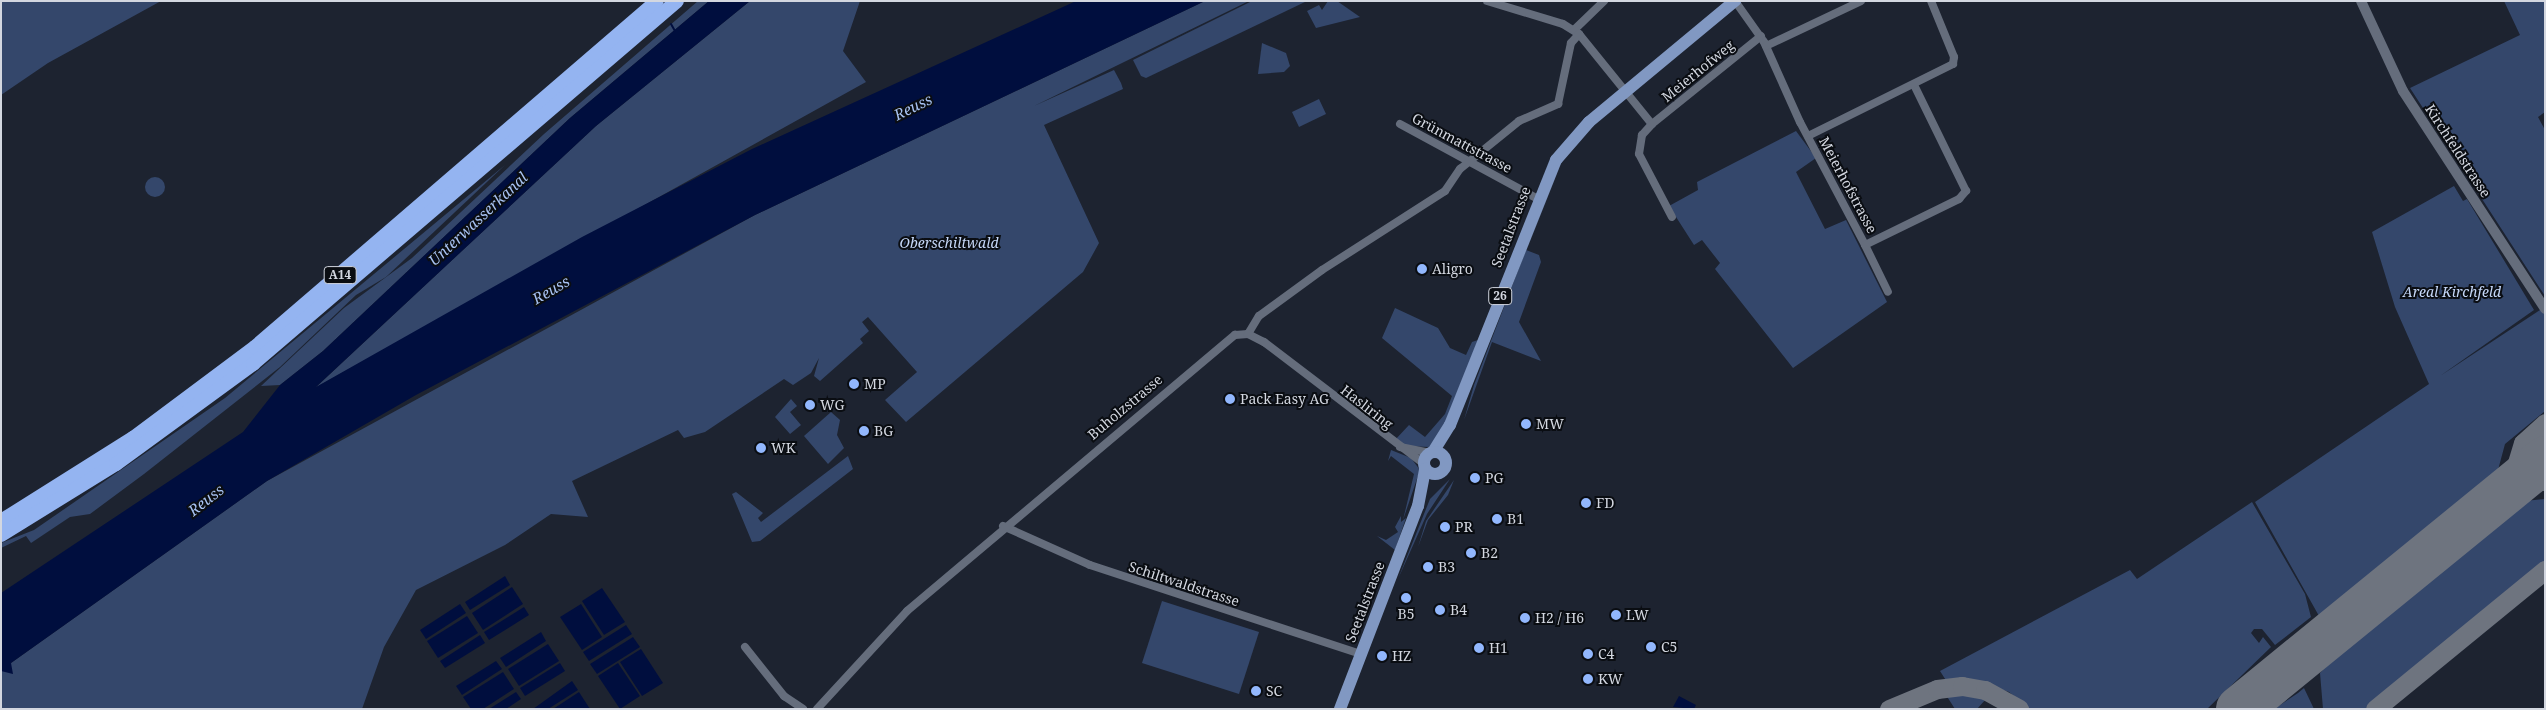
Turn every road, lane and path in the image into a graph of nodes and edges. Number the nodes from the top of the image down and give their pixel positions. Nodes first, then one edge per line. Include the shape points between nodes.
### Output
1 (657, 1) edge
2 (676, 1) edge
3 (1487, 1) edge
4 (1604, 1) edge
5 (1735, 1) edge
6 (1861, 1) edge
7 (1931, 1) edge
8 (2361, 1) edge
9 (1577, 32) junction
10 (1761, 36) junction
11 (1766, 46) junction
12 (1914, 86) junction
13 (1628, 93) junction
14 (1400, 124) dead end
15 (1652, 124) junction
16 (1808, 136) junction
17 (1472, 159) junction
18 (1538, 199) junction
19 (1672, 217) dead end
20 (1865, 245) junction
21 (1888, 292) dead end
22 (2545, 308) edge
23 (1248, 334) junction
24 (1398, 447) junction
25 (1431, 459) junction
26 (1418, 506) junction
27 (1, 521) edge
28 (1004, 526) junction
29 (1, 535) edge
30 (745, 647) dead end
31 (1361, 654) junction
32 (803, 709) edge
33 (817, 709) edge
34 (1340, 709) edge

1 - 27 highway, A14 via 255,347 133,438
2 - 29 highway, A14 via 239,375 130,454
3 - 9 street
4 - 9 street
5 - 10 street, Meierhofstrasse
5 - 13 main road, Seetalstrasse / 26
6 - 11 street
7 - 12 street, Meierhofstrasse via 1954,57 1953,64
8 - 22 street, Kirchfeldstrasse via 2402,91
9 - 13 street
9 - 17 street via 1571,43 1558,104 1519,121
10 - 11 street, Meierhofstrasse
10 - 15 street, Meierhofweg
11 - 16 street, Meierhofstrasse
12 - 16 street, Meierhofstrasse
12 - 20 street, Meierhofstrasse via 1966,191 1959,199
13 - 15 street
13 - 18 main road, Seetalstrasse / 26 via 1589,122 1566,148
14 - 17 street, Grünmattstrasse
15 - 19 street via 1642,135 1639,154
16 - 20 street, Meierhofstrasse
17 - 18 street, Grünmattstrasse
17 - 23 street via 1445,191 1322,270 1259,316
18 - 25 main road, Seetalstrasse / 26 via 1450,425
20 - 21 street, Meierhofstrasse
23 - 24 street, Hasliring
23 - 28 street, Buholzstrasse via 1231,337 1193,366
24 - 25 street, Hasliring
24 - 25 street, Hasliring
25 - 26 main road, Seetalstrasse / 26
25 - 26 main road, Seetalstrasse / 26 via 1440,473
26 - 31 main road, Seetalstrasse / 26
28 - 31 street, Schiltwaldstrasse via 1090,565
28 - 33 street, Buholzstrasse via 907,611
30 - 32 street via 784,696
31 - 34 main road, Seetalstrasse / 26

